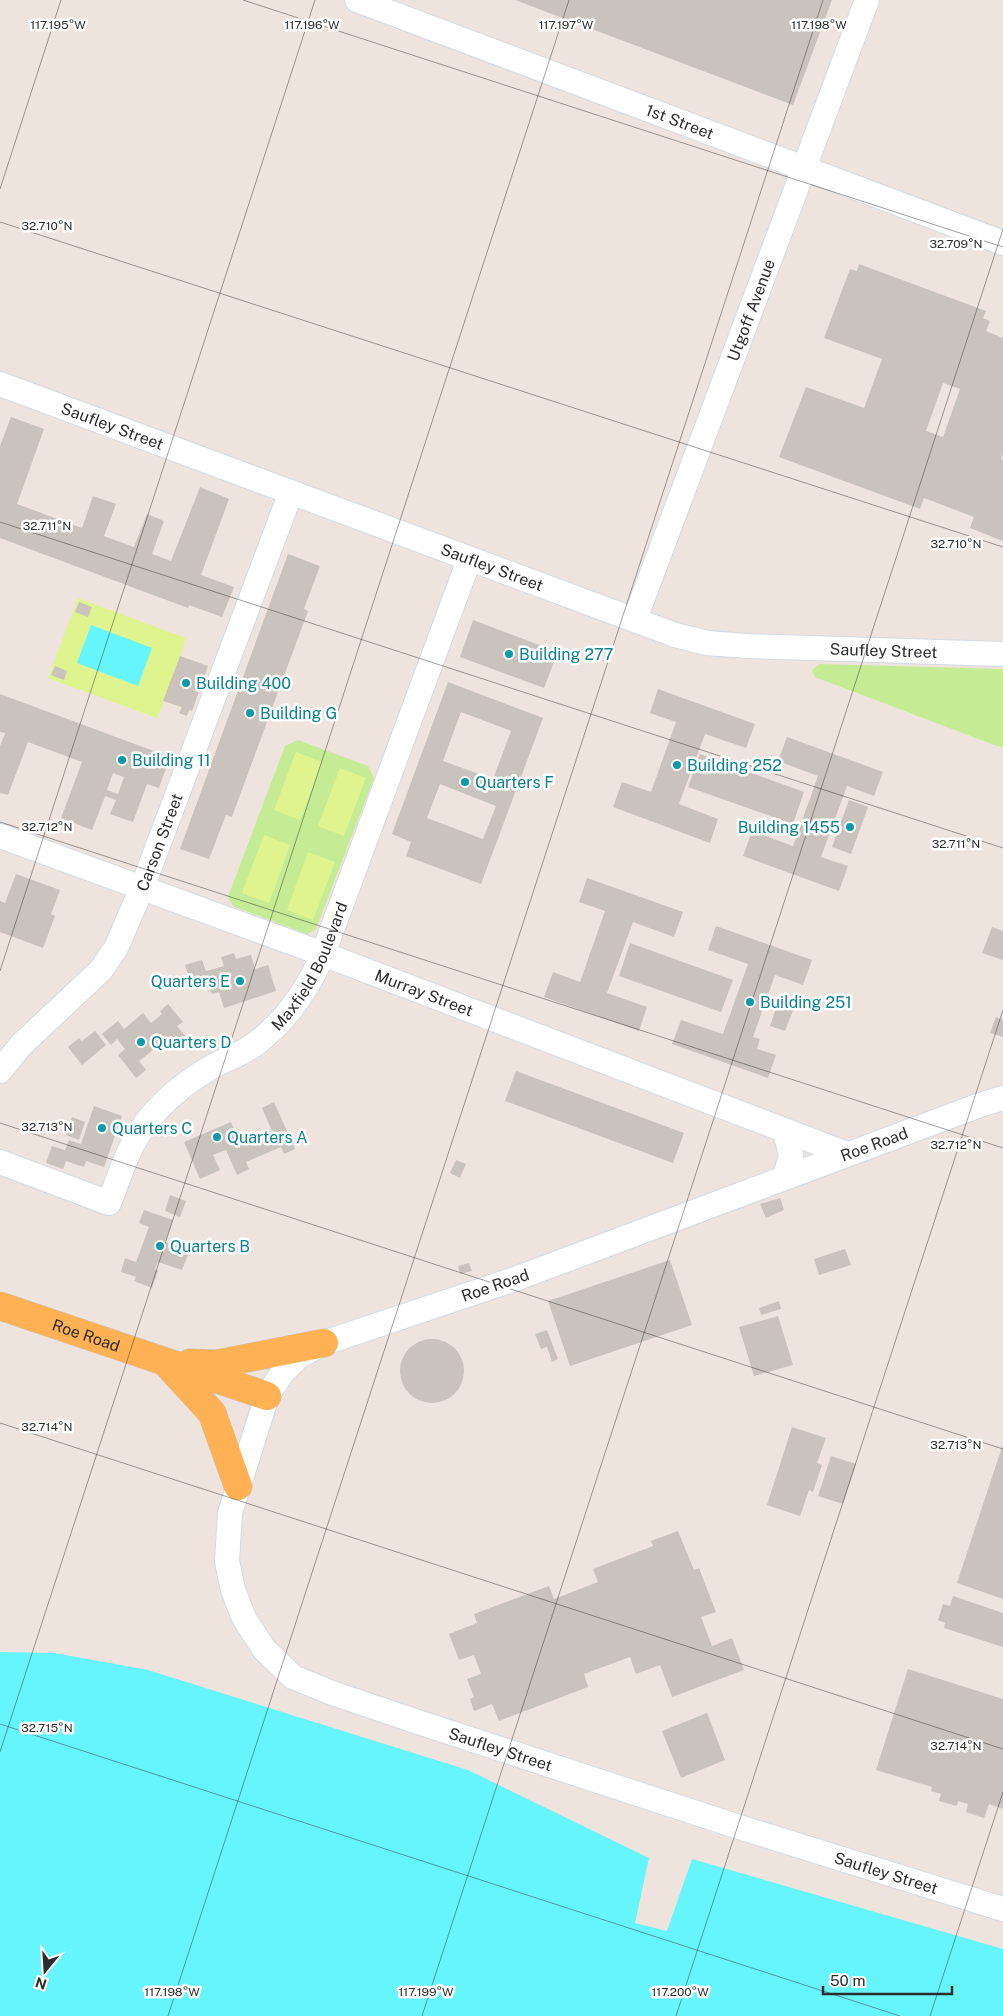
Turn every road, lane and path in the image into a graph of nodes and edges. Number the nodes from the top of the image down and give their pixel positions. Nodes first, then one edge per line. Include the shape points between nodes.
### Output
1 (357, 0) edge
2 (867, 0) edge
3 (804, 168) junction
4 (1003, 243) edge
5 (0, 384) edge
6 (291, 492) junction
7 (469, 560) junction
8 (635, 619) junction
9 (1003, 654) edge
10 (0, 836) edge
11 (142, 888) junction
12 (324, 954) junction
13 (0, 1071) edge
14 (1003, 1098) edge
15 (785, 1132) junction
16 (846, 1154) junction
17 (0, 1162) edge
18 (785, 1177) junction
19 (0, 1306) edge
20 (324, 1343) junction
21 (166, 1362) junction
22 (267, 1396) junction
23 (238, 1486) junction
24 (1003, 1908) edge

1 - 3 street, 1st Street
2 - 3 street, Utgoff Avenue
3 - 4 street, 1st Street
3 - 8 street, Utgoff Avenue
5 - 6 street, Saufley Street
6 - 7 street, Saufley Street
6 - 11 street, Carson Street
7 - 8 street, Saufley Street
7 - 12 street, Maxfield Boulevard
8 - 9 street, Saufley Street via 674,635 707,643
10 - 11 street, Murray Street
11 - 12 street, Murray Street
11 - 13 street, Carson Street via 116,948 101,970 21,1045
12 - 15 street, Murray Street
12 - 17 street, Maxfield Boulevard via 299,999 272,1029 257,1043 190,1082 155,1112 133,1141 109,1203
14 - 16 street, Roe Road
15 - 16 street, Murray Street
15 - 18 street via 790,1156
16 - 18 street, Roe Road
18 - 20 street, Roe Road via 512,1280
19 - 21 main road, Roe Road
20 - 21 main road via 217,1364
20 - 22 street, Roe Road via 298,1357 282,1372
21 - 22 main road, Roe Road
21 - 23 main road via 212,1413
22 - 23 street, Saufley Street
23 - 24 street, Saufley Street via 230,1513 227,1561 233,1590 244,1618 264,1650 293,1677 428,1726

